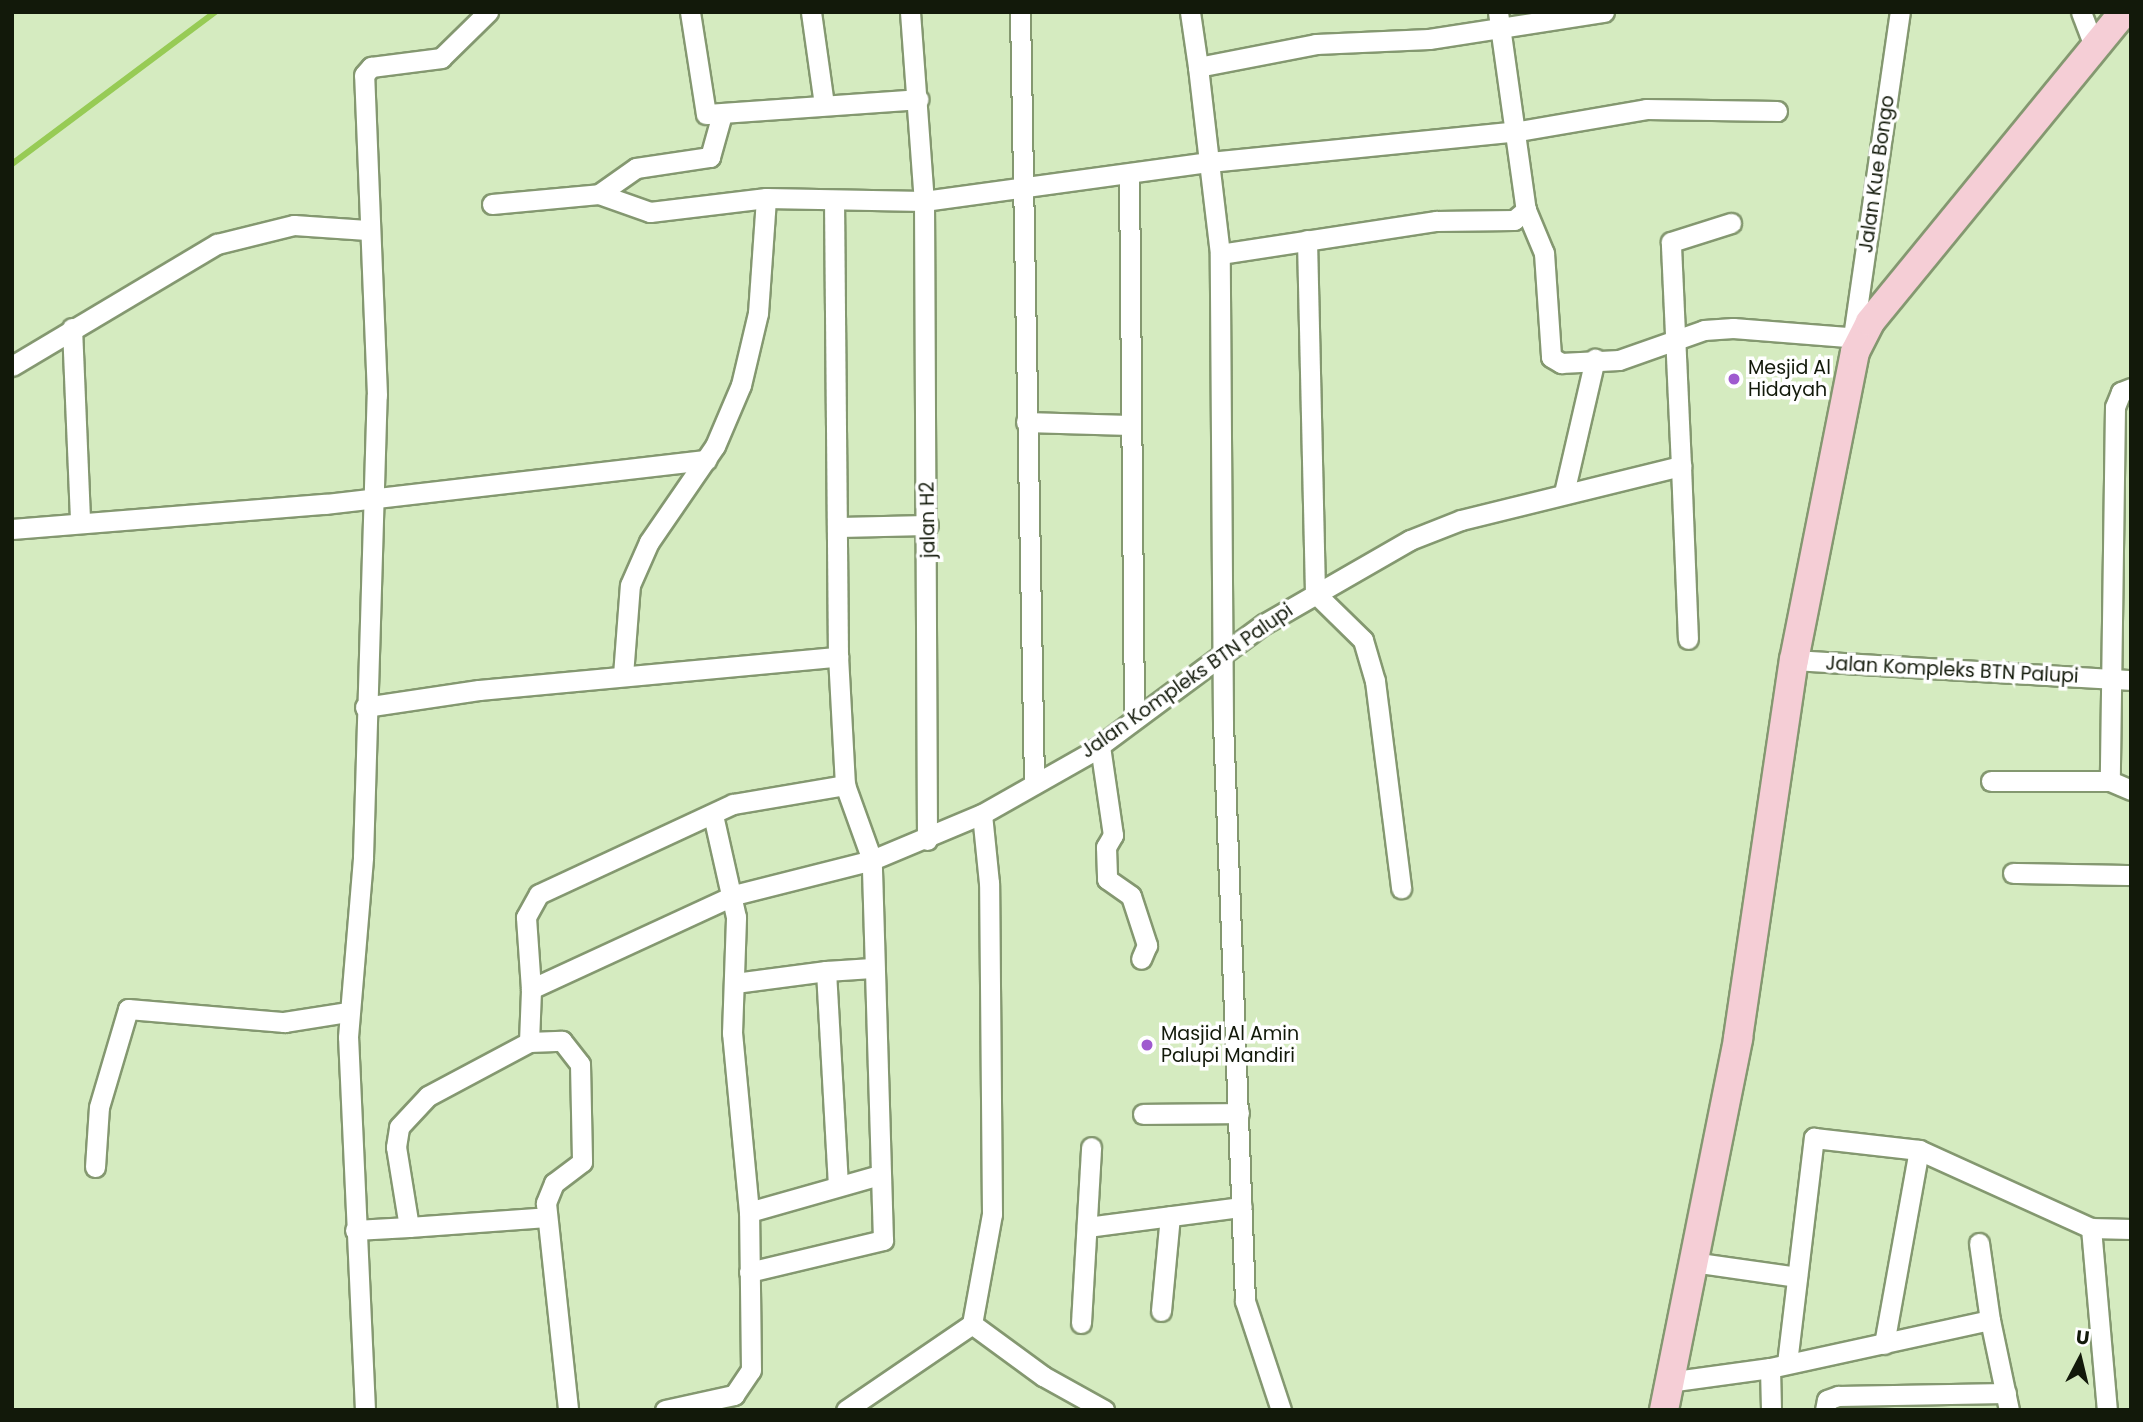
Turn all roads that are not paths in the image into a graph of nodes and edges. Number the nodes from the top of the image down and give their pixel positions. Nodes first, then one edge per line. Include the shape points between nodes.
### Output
1 (488, 12) edge
2 (690, 12) edge
3 (811, 12) edge
4 (910, 12) edge
5 (1020, 12) edge
6 (1190, 12) edge
7 (1604, 12) edge
8 (1900, 12) edge
9 (2081, 12) edge
10 (2124, 12) edge
11 (1499, 19) edge
12 (2094, 46) junction
13 (1198, 67) junction
14 (918, 99) junction
15 (824, 105) junction
16 (1777, 111) dead end
17 (722, 114) junction
18 (1519, 131) junction
19 (1209, 162) junction
20 (1129, 174) junction
21 (1027, 190) junction
22 (599, 194) junction
23 (766, 198) junction
24 (834, 201) junction
25 (924, 201) junction
26 (492, 204) dead end
27 (1526, 210) junction
28 (1731, 223) dead end
29 (368, 230) junction
30 (1307, 240) junction
31 (1220, 254) junction
32 (72, 328) junction
33 (1857, 337) junction
34 (1677, 340) junction
35 (1595, 359) junction
36 (12, 366) edge
37 (2131, 388) edge
38 (1026, 422) junction
39 (1129, 425) junction
40 (706, 460) junction
41 (1681, 466) junction
42 (1564, 493) junction
43 (372, 497) junction
44 (80, 522) junction
45 (928, 525) junction
46 (838, 527) junction
47 (12, 529) edge
48 (1315, 593) junction
49 (1688, 639) dead end
50 (1222, 653) junction
51 (838, 657) junction
52 (1794, 660) junction
53 (623, 675) junction
54 (2111, 679) junction
55 (2131, 680) edge
56 (365, 707) junction
57 (1134, 718) junction
58 (1100, 746) junction
59 (1991, 780) dead end
60 (2110, 781) junction
61 (1034, 783) junction
62 (845, 785) junction
63 (2131, 790) edge
64 (982, 814) junction
65 (713, 815) junction
66 (927, 840) junction
67 (872, 860) junction
68 (2012, 873) dead end
69 (2131, 875) edge
70 (1401, 888) dead end
71 (734, 895) junction
72 (1141, 960) dead end
73 (872, 968) junction
74 (826, 971) junction
75 (735, 984) junction
76 (531, 989) junction
77 (348, 1012) junction
78 (529, 1042) junction
79 (1239, 1113) junction
80 (1143, 1114) dead end
81 (1091, 1147) dead end
82 (1919, 1150) junction
83 (95, 1167) dead end
84 (880, 1175) junction
85 (838, 1186) junction
86 (1242, 1207) junction
87 (749, 1212) junction
88 (1170, 1216) junction
89 (547, 1217) junction
90 (409, 1227) junction
91 (1087, 1227) junction
92 (2091, 1228) junction
93 (2131, 1229) edge
94 (355, 1230) junction
95 (1979, 1242) dead end
96 (1692, 1262) junction
97 (749, 1272) junction
98 (1797, 1277) junction
99 (1161, 1311) dead end
100 (1990, 1320) junction
101 (1081, 1323) dead end
102 (972, 1324) junction
103 (1884, 1344) junction
104 (1779, 1365) junction
105 (1668, 1382) junction
106 (2007, 1401) edge
107 (365, 1410) edge
108 (568, 1410) edge
109 (665, 1410) edge
110 (846, 1410) edge
111 (1104, 1410) edge
112 (1281, 1410) edge
113 (1664, 1410) edge
114 (1771, 1410) edge
115 (1825, 1410) edge
116 (2108, 1410) edge

1 - 29 street via 441,58 366,70
2 - 17 street via 702,111
3 - 15 street
4 - 14 street, jalan H2
5 - 21 street
6 - 13 street
7 - 11 street
8 - 33 street, Jalan Kue Bongo
9 - 12 street
10 - 12 main road
11 - 13 street via 1429,39 1317,44
11 - 18 street
12 - 33 main road
13 - 19 street
14 - 15 street
14 - 25 street, jalan H2
15 - 17 street
16 - 18 street via 1646,109
17 - 22 street via 710,157 626,172
18 - 19 street
18 - 27 street
19 - 20 street
19 - 31 street
20 - 21 street
20 - 39 street
21 - 25 street
21 - 38 street
22 - 23 street via 650,212
22 - 26 street
23 - 24 street
23 - 40 street via 753,342 728,420
24 - 25 street
24 - 46 street
25 - 45 street, jalan H2
27 - 30 street via 1514,220 1436,222
27 - 35 street via 1545,253 1547,351 1561,363
28 - 34 street via 1671,242
29 - 32 street via 294,225 217,244
29 - 43 street via 377,354
30 - 31 street
30 - 48 street
31 - 50 street
32 - 36 street
32 - 44 street
33 - 34 street via 1733,328
33 - 52 main road
34 - 35 street via 1619,360
34 - 41 street
35 - 42 street
37 - 54 street via 2121,392 2115,407
38 - 39 street
38 - 61 street
39 - 57 street
40 - 43 street
40 - 53 street via 649,542 630,585
41 - 42 street, Jalan Kompleks BTN Palupi
41 - 49 street
42 - 48 street, Jalan Kompleks BTN Palupi via 1410,540
43 - 44 street
43 - 56 street
44 - 47 street
45 - 46 street
45 - 66 street, jalan H2
46 - 51 street
48 - 50 street, Jalan Kompleks BTN Palupi
48 - 70 street via 1363,640 1375,681
50 - 57 street, Jalan Kompleks BTN Palupi
50 - 79 street
51 - 53 street
51 - 62 street
52 - 54 street, Jalan Kompleks BTN Palupi
52 - 96 main road via 1744,999
53 - 56 street
54 - 55 street, Jalan Kompleks BTN Palupi
54 - 60 street
56 - 77 street via 361,911
57 - 58 street, Jalan Kompleks BTN Palupi
58 - 61 street, Jalan Kompleks BTN Palupi
58 - 72 street via 1113,835 1105,847 1107,880 1130,896 1147,945
59 - 60 street
60 - 63 street
61 - 64 street, Jalan Kompleks BTN Palupi
62 - 65 street via 748,799
62 - 67 street
64 - 66 street, Jalan Kompleks BTN Palupi
64 - 102 street via 989,883 992,1214
65 - 71 street
65 - 76 street via 533,900 525,939
66 - 67 street, Jalan Kompleks BTN Palupi
67 - 71 street, Jalan Kompleks BTN Palupi
67 - 73 street
68 - 69 street
71 - 75 street
71 - 76 street, Jalan Kompleks BTN Palupi
73 - 74 street
73 - 84 street
74 - 75 street
74 - 85 street
75 - 87 street via 732,1033
76 - 78 street
77 - 83 street via 284,1022 128,1009 99,1107
77 - 94 street
78 - 89 street via 562,1041 580,1064 582,1162 550,1189
78 - 90 street via 406,1114 396,1147
79 - 80 street
79 - 86 street
81 - 91 street
82 - 92 street
82 - 98 street via 1814,1138
82 - 103 street
84 - 85 street
84 - 97 street via 883,1240
85 - 87 street
86 - 88 street
86 - 112 street via 1248,1322
87 - 97 street
88 - 91 street
88 - 99 street
89 - 90 street
89 - 108 street
90 - 94 street
91 - 101 street
92 - 93 street
92 - 116 street
94 - 107 street
95 - 100 street
96 - 98 street
96 - 105 main road
97 - 109 street via 748,1381 734,1395
98 - 104 street
100 - 103 street
100 - 106 street
102 - 110 street
102 - 111 street via 1043,1376
103 - 104 street
104 - 105 street
104 - 114 street
105 - 113 main road
106 - 115 street via 1838,1396 1827,1400

